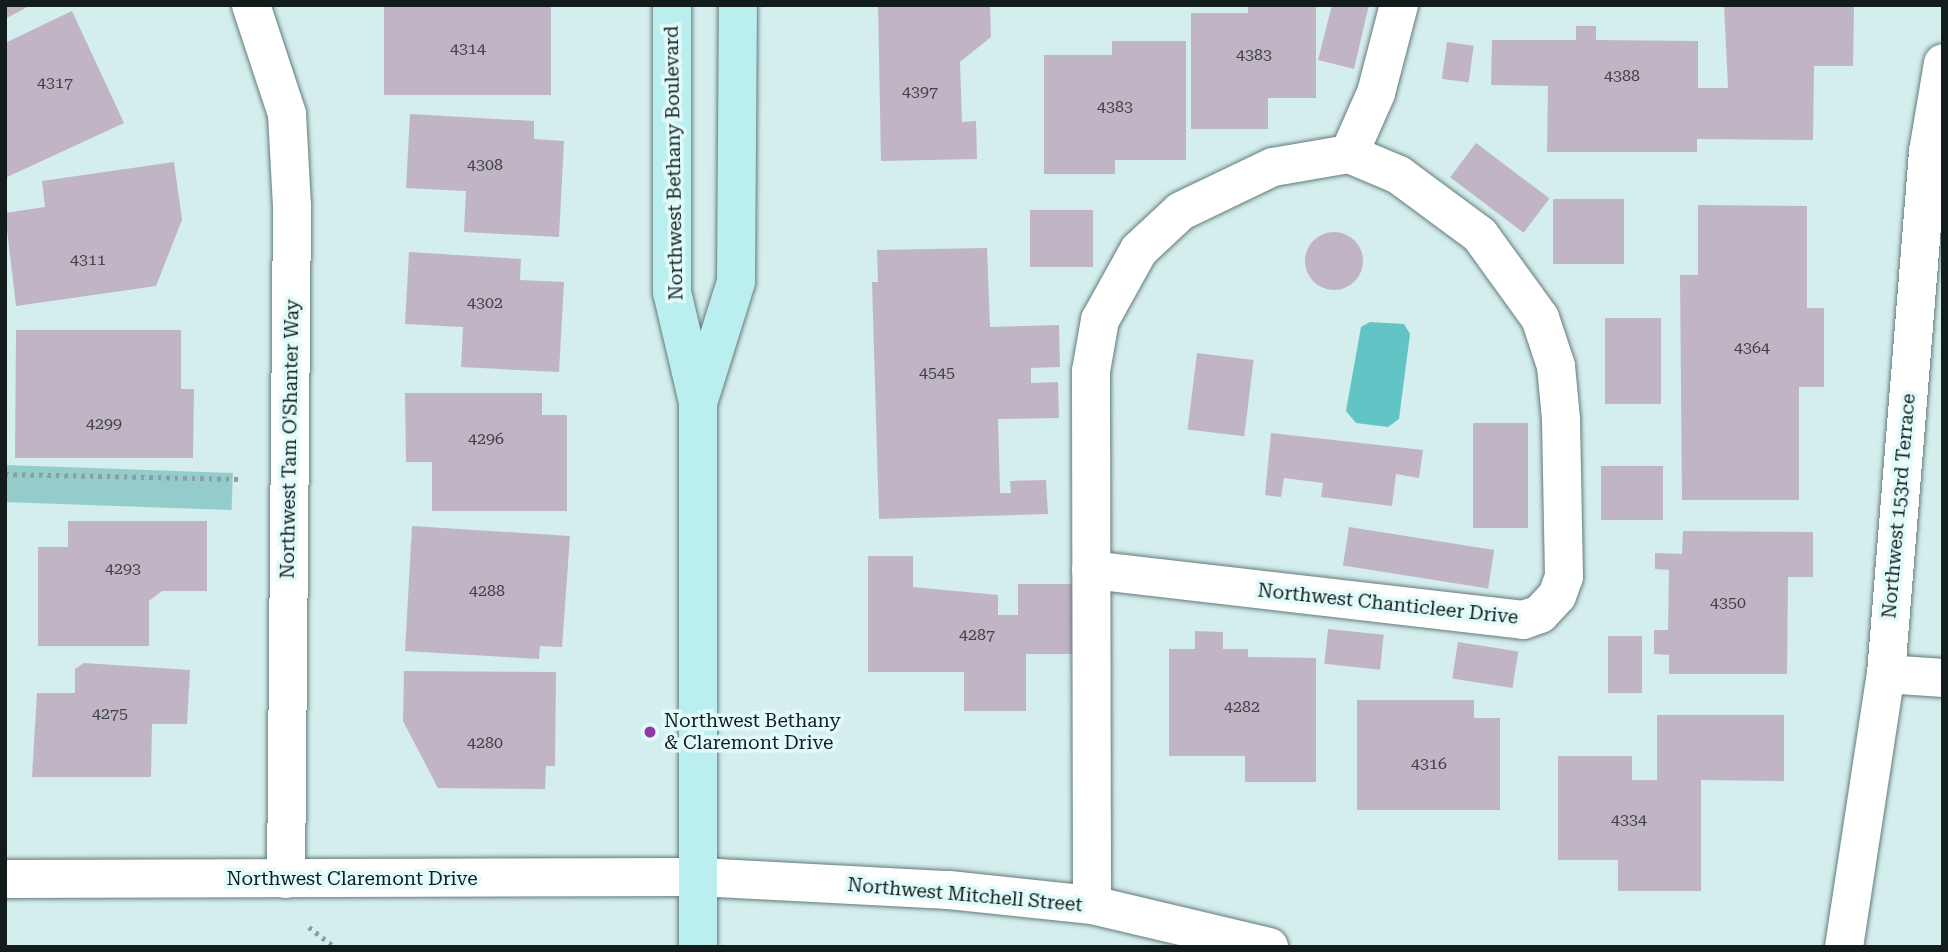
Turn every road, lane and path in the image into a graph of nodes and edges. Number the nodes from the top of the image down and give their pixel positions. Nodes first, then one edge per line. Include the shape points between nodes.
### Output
1 (251, 5) edge
2 (672, 5) edge
3 (738, 5) edge
4 (1399, 5) edge
5 (1943, 63) edge
6 (1349, 154) junction
7 (698, 402) junction
8 (5, 474) edge
9 (289, 480) junction
10 (1091, 570) junction
11 (1886, 674) junction
12 (1943, 678) edge
13 (698, 877) junction
14 (5, 879) edge
15 (286, 879) junction
16 (1092, 905) junction
17 (698, 947) edge
18 (1269, 947) edge
19 (1844, 947) edge

1 - 9 street, Northwest Tam O'Shanter Way via 287,114
2 - 7 main road, Northwest Bethany Boulevard via 672,292
3 - 7 main road, Northwest Bethany Boulevard via 736,282
4 - 6 street via 1376,93
5 - 11 street, Northwest 153rd Terrace via 1928,152
6 - 10 street via 1273,167 1227,185 1181,211 1139,250 1118,282 1100,320 1091,371
6 - 10 street, Northwest Chanticleer Drive via 1399,175 1480,235 1540,318 1556,366 1561,419 1564,578 1556,596 1541,614 1522,620
7 - 13 main road, Northwest Bethany Boulevard
8 - 9 path
9 - 15 street, Northwest Tam O'Shanter Way
10 - 16 street
11 - 12 street
11 - 19 street, Northwest 153rd Terrace
13 - 15 street, Northwest Claremont Drive
13 - 16 street, Northwest Mitchell Street via 949,890
13 - 17 main road, Northwest Bethany Boulevard
14 - 15 street, Northwest Claremont Drive
16 - 18 street, Northwest Mitchell Street

